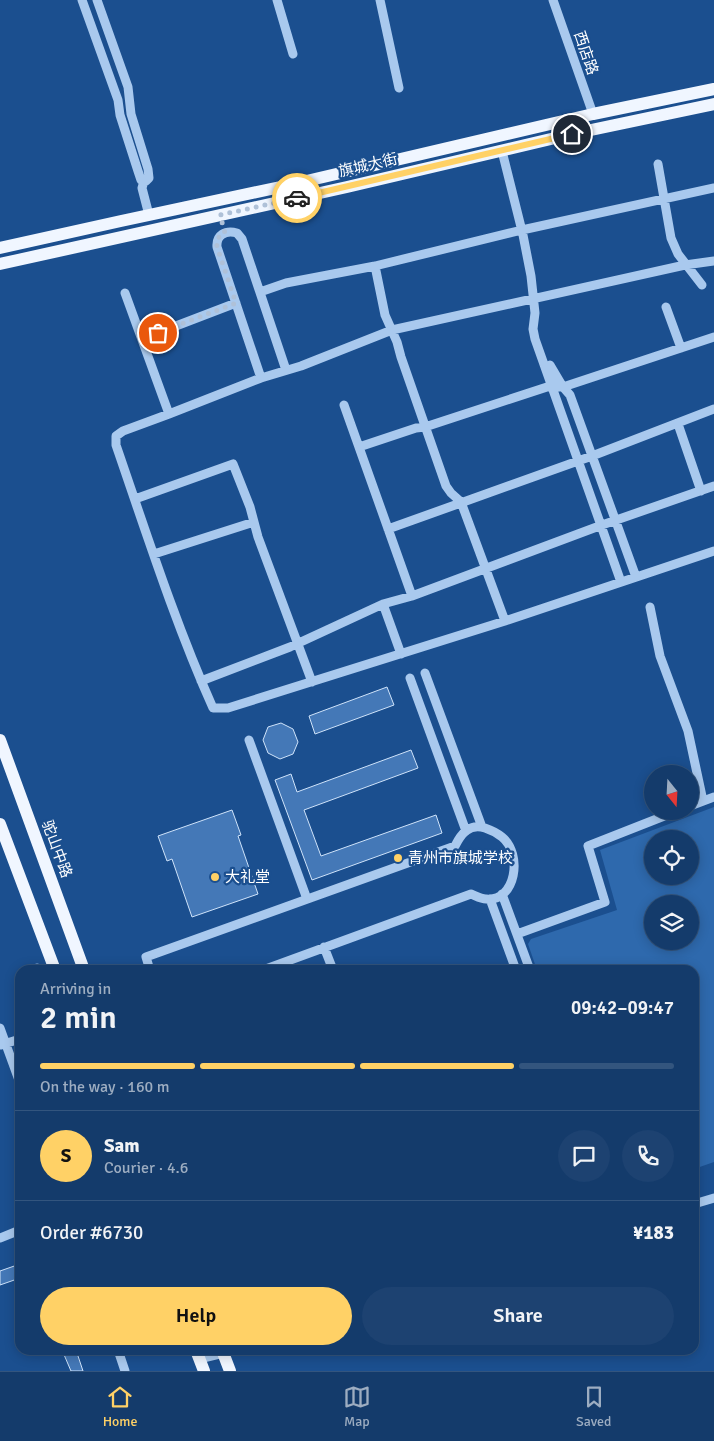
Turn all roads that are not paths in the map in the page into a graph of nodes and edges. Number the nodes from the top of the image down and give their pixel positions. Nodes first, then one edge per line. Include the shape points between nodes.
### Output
1 (82, 0) edge
2 (97, 0) edge
3 (277, 0) edge
4 (380, 0) edge
5 (553, 0) edge
6 (293, 54) dead end
7 (399, 88) dead end
8 (714, 89) edge
9 (714, 104) edge
10 (593, 114) junction
11 (502, 150) junction
12 (658, 164) dead end
13 (144, 181) junction
14 (714, 188) edge
15 (664, 199) junction
16 (149, 215) junction
17 (220, 215) junction
18 (522, 230) junction
19 (225, 233) junction
20 (0, 248) edge
21 (714, 261) edge
22 (0, 264) edge
23 (685, 265) junction
24 (375, 266) junction
25 (702, 285) dead end
26 (260, 292) junction
27 (126, 293) dead end
28 (534, 298) junction
29 (236, 303) junction
30 (666, 307) dead end
31 (392, 330) junction
32 (714, 337) edge
33 (142, 339) junction
34 (681, 348) junction
35 (286, 370) junction
36 (261, 378) junction
37 (558, 387) junction
38 (344, 405) dead end
39 (714, 409) edge
40 (169, 414) junction
41 (678, 424) junction
42 (425, 427) junction
43 (359, 447) junction
44 (592, 456) junction
45 (579, 460) junction
46 (714, 486) edge
47 (701, 491) junction
48 (135, 499) junction
49 (461, 502) junction
50 (615, 520) junction
51 (254, 522) junction
52 (602, 525) junction
53 (388, 529) junction
54 (714, 552) edge
55 (154, 554) junction
56 (486, 568) junction
57 (636, 578) junction
58 (621, 582) junction
59 (412, 596) junction
60 (384, 604) junction
61 (650, 607) dead end
62 (505, 621) junction
63 (297, 642) junction
64 (401, 654) junction
65 (425, 673) dead end
66 (410, 678) dead end
67 (201, 681) junction
68 (312, 682) junction
69 (446, 728) junction
70 (430, 734) junction
71 (0, 740) edge
72 (249, 740) dead end
73 (714, 797) edge
74 (703, 801) junction
75 (699, 803) edge
76 (654, 820) edge
77 (0, 824) edge
78 (482, 827) junction
79 (466, 830) junction
80 (502, 894) junction
81 (307, 899) junction
82 (490, 899) junction
83 (517, 934) junction
84 (324, 948) junction
85 (53, 965) edge
86 (82, 965) edge
87 (148, 965) edge
88 (277, 965) edge
89 (331, 965) edge
90 (514, 965) edge
91 (528, 965) edge
92 (0, 1028) edge
93 (15, 1040) edge
94 (3, 1045) edge
95 (15, 1072) edge
96 (714, 1198) edge
97 (699, 1202) edge
98 (15, 1232) edge
99 (0, 1238) edge
100 (120, 1355) edge
101 (214, 1355) edge
102 (224, 1355) edge
103 (200, 1360) edge
104 (125, 1371) edge
105 (230, 1371) edge

1 - 13 street
2 - 13 street via 128,88 149,175
3 - 6 street
4 - 7 street
5 - 10 street, 西店路
8 - 10 main road, 旗城大街
9 - 11 main road, 旗城大街
10 - 16 main road, 旗城大街
11 - 17 main road, 旗城大街
11 - 18 street
12 - 15 street
13 - 16 street via 142,188
14 - 15 street
15 - 18 street
15 - 23 street via 671,238
16 - 20 main road, 旗城大街
17 - 19 street
17 - 22 main road, 旗城大街
18 - 24 street
18 - 28 street
19 - 26 street via 237,233 242,239
19 - 29 street via 216,241
21 - 23 street
23 - 25 street
23 - 28 street
24 - 26 street via 286,283
24 - 31 street via 385,315
26 - 35 street
27 - 33 street
28 - 31 street
28 - 37 street via 533,329
29 - 33 street
29 - 36 street
30 - 34 street
31 - 35 street
31 - 42 street
32 - 34 street
33 - 40 street
34 - 37 street
35 - 36 street
36 - 40 street
37 - 42 street via 547,387
37 - 44 street via 570,396
37 - 45 street
38 - 43 street
39 - 41 street
40 - 48 street via 116,436 116,445
41 - 44 street
41 - 47 street
42 - 43 street
42 - 49 street via 446,486
43 - 53 street
44 - 45 street
44 - 50 street
45 - 49 street
45 - 52 street
46 - 47 street
47 - 50 street
48 - 51 street via 234,464
48 - 55 street
49 - 53 street
49 - 56 street
50 - 52 street
50 - 57 street
51 - 55 street
51 - 63 street
52 - 56 street
52 - 58 street
53 - 59 street
54 - 57 street
55 - 67 street
56 - 59 street
56 - 62 street
57 - 58 street
58 - 62 street
59 - 60 street
60 - 63 street
60 - 64 street
61 - 74 street via 660,656 688,731
62 - 64 street
63 - 67 street
63 - 68 street
64 - 68 street
65 - 69 street
66 - 70 street
67 - 68 street via 213,708 228,708
69 - 70 street
69 - 78 street
70 - 79 street
71 - 86 main road, 驼山中路
72 - 81 street
73 - 74 street
74 - 75 street
76 - 83 street via 588,846 606,902
77 - 85 main road
78 - 79 street
78 - 80 street via 503,838 514,858 513,880
79 - 81 street via 455,846
80 - 82 street
80 - 83 street
81 - 87 street via 146,957
82 - 84 street via 471,894
82 - 90 street
83 - 91 street
84 - 88 street
84 - 89 street
92 - 94 street
93 - 94 street
94 - 95 street
96 - 97 street
98 - 99 street
100 - 104 street
101 - 103 street
102 - 105 main road

